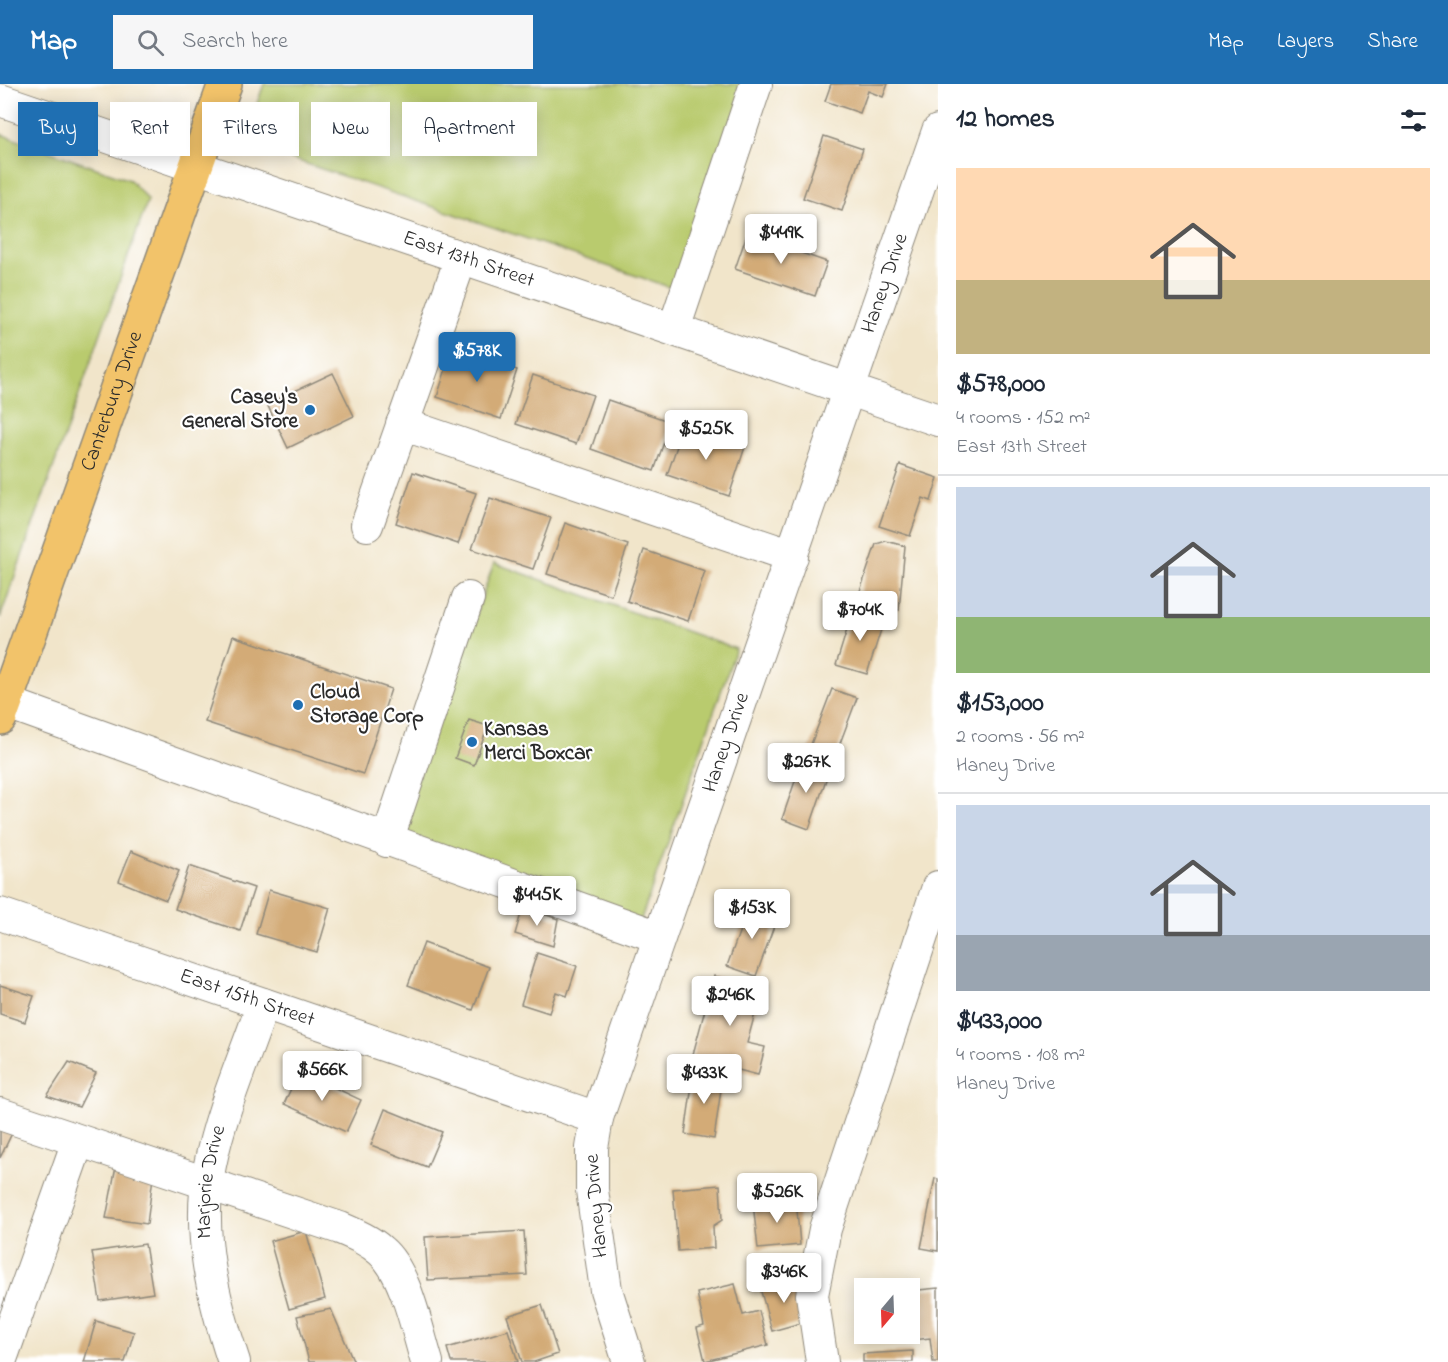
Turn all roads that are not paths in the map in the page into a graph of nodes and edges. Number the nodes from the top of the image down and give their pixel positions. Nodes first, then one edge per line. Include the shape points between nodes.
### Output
1 (225, 84) edge
2 (756, 84) edge
3 (0, 100) edge
4 (938, 131) edge
5 (197, 168) junction
6 (461, 258) junction
7 (674, 329) junction
8 (849, 390) junction
9 (938, 420) edge
10 (402, 424) junction
11 (367, 525) dead end
12 (792, 556) junction
13 (468, 598) dead end
14 (3, 710) edge
15 (387, 841) junction
16 (938, 887) edge
17 (0, 914) edge
18 (659, 937) junction
19 (263, 1004) junction
20 (0, 1114) edge
21 (597, 1118) junction
22 (78, 1141) junction
23 (207, 1184) junction
24 (0, 1362) edge
25 (234, 1362) edge
26 (427, 1362) edge
27 (629, 1362) edge
28 (822, 1362) edge

1 - 5 main road, Canterbury Drive
2 - 7 street
3 - 5 street, East 13th Street
4 - 8 street, Haney Drive
5 - 6 street, East 13th Street
5 - 14 main road, Canterbury Drive
6 - 7 street, East 13th Street
6 - 10 street
7 - 8 street, East 13th Street
8 - 9 street, East 13th Street
8 - 12 street, Haney Drive
10 - 11 street
10 - 12 street
12 - 18 street, Haney Drive
13 - 15 street
14 - 15 street
15 - 18 street
16 - 28 street via 825,1229 812,1295
17 - 19 street, East 15th Street
18 - 21 street, Haney Drive
19 - 21 street, East 15th Street
19 - 23 street, Marjorie Drive via 219,1131
20 - 22 street
21 - 27 street, Haney Drive via 592,1190 606,1290
22 - 23 street
22 - 24 street
23 - 25 street, Marjorie Drive via 210,1272
23 - 26 street via 348,1232 382,1252 400,1279

